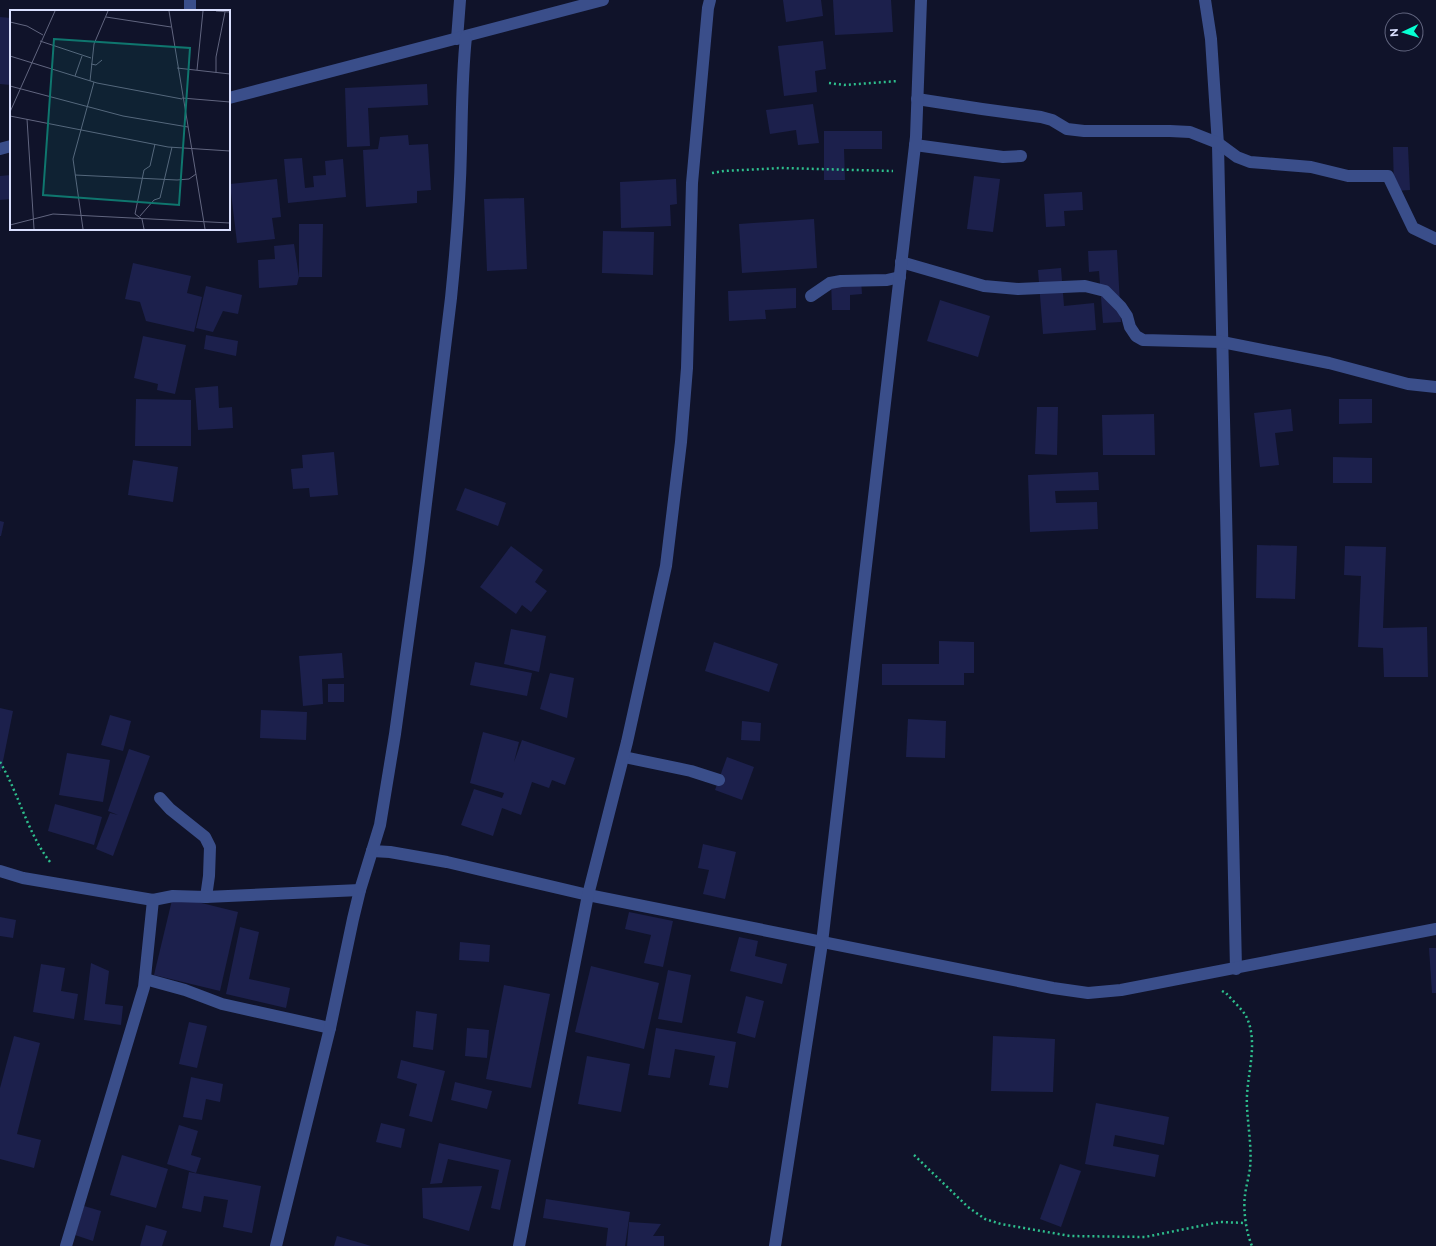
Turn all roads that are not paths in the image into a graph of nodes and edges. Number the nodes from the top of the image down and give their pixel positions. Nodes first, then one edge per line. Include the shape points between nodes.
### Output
1 (460, 0) edge
2 (603, 0) edge
3 (710, 0) edge
4 (921, 0) edge
5 (1205, 0) edge
6 (462, 38) junction
7 (230, 98) edge
8 (917, 98) junction
9 (1218, 143) junction
10 (915, 145) junction
11 (10, 146) edge
12 (0, 149) edge
13 (1021, 156) dead end
14 (1436, 239) edge
15 (901, 262) junction
16 (900, 277) junction
17 (810, 296) dead end
18 (1222, 342) junction
19 (1436, 387) edge
20 (624, 757) junction
21 (719, 780) dead end
22 (160, 798) dead end
23 (372, 851) junction
24 (0, 871) edge
25 (360, 890) junction
26 (588, 895) junction
27 (206, 897) junction
28 (153, 900) junction
29 (1436, 929) edge
30 (822, 943) junction
31 (1236, 969) junction
32 (144, 979) junction
33 (330, 1028) junction
34 (66, 1246) edge
35 (276, 1246) edge
36 (519, 1246) edge
37 (774, 1246) edge

1 - 6 street
2 - 6 street
3 - 20 street via 692,183 687,368 679,464 666,566
4 - 8 street
5 - 9 street via 1211,38
6 - 7 street
6 - 23 street via 461,150 451,298 395,734 380,825
8 - 9 street via 1041,117 1067,129 1190,132
8 - 10 street
9 - 14 street via 1237,157 1250,162 1311,167 1348,176 1388,176 1413,228
9 - 18 street
10 - 13 street via 1003,157
10 - 15 street
11 - 12 street
15 - 16 street
15 - 18 street via 984,286 1018,289 1085,286 1105,291 1121,307 1136,336 1143,340
16 - 17 street via 888,280 841,280 830,283
16 - 30 street
18 - 19 street via 1329,363 1408,384
18 - 31 street
20 - 21 street via 691,771
20 - 26 street
22 - 27 street via 205,837 210,847
23 - 25 street
23 - 26 street via 447,862
24 - 28 street via 23,878
25 - 27 street
25 - 33 street
26 - 30 street
26 - 36 street
27 - 28 street via 173,896
28 - 32 street
29 - 31 street
30 - 31 street via 1088,993 1121,990
30 - 37 street
32 - 33 street via 185,990 222,1004
32 - 34 street via 144,988
33 - 35 street

